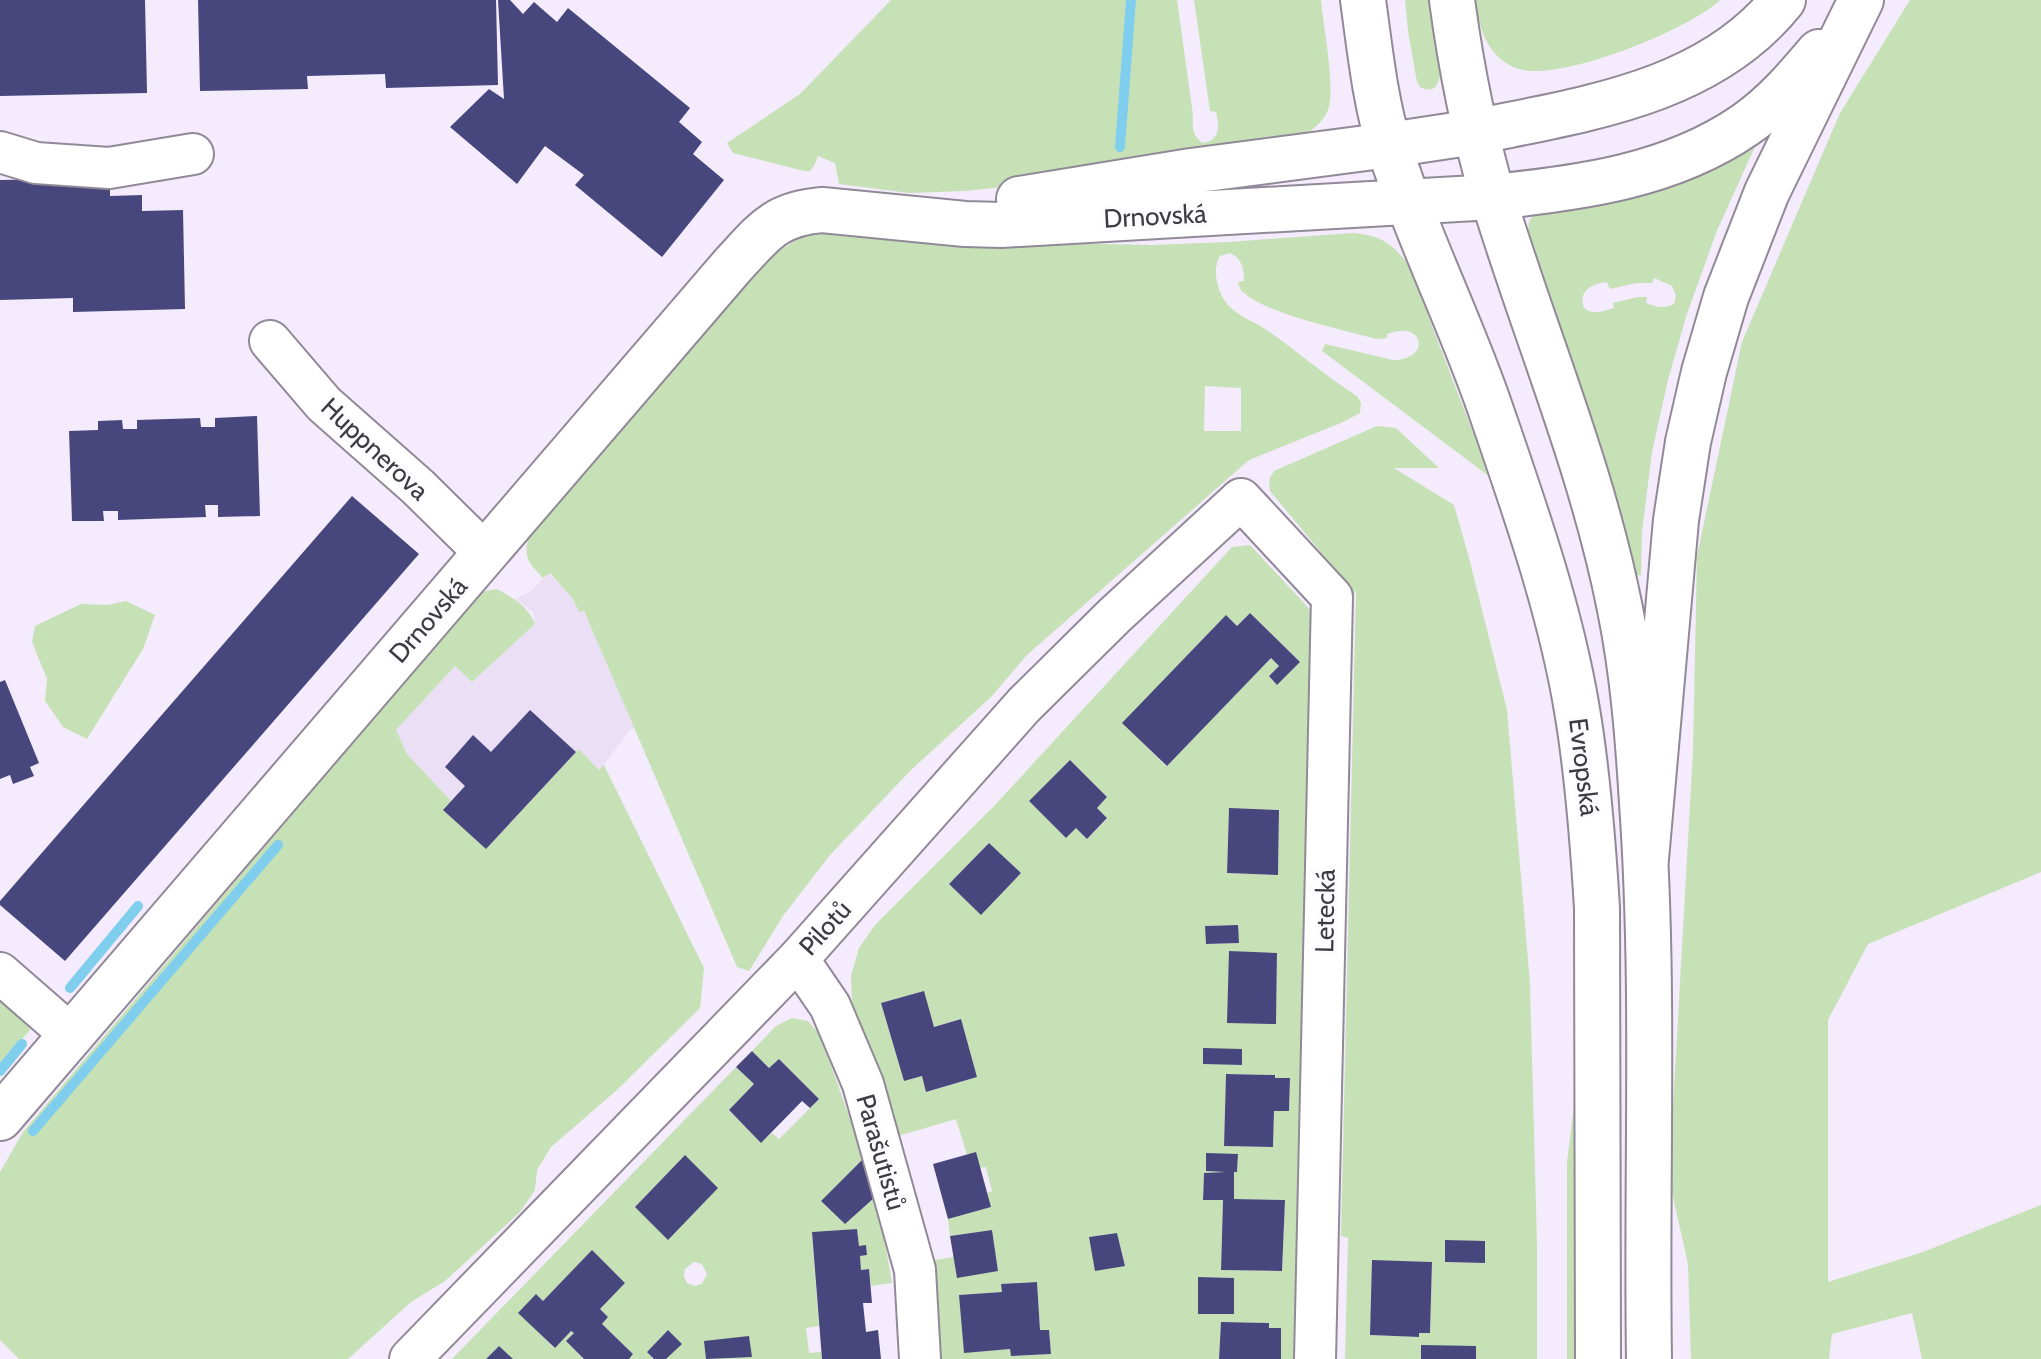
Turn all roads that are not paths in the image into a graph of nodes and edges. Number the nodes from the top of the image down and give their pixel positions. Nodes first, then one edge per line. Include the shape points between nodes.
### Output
1 (1363, 0) edge
2 (1452, 0) edge
3 (1783, 0) edge
4 (1859, 4) edge
5 (1475, 132) junction
6 (1389, 145) junction
7 (0, 152) edge
8 (193, 154) dead end
9 (1493, 197) junction
10 (1408, 203) junction
11 (901, 217) junction
12 (270, 341) dead end
13 (1241, 499) joint
14 (485, 553) junction
15 (1646, 859) junction
16 (798, 959) junction
17 (0, 973) edge
18 (71, 1035) junction
19 (0, 1118) edge
20 (410, 1359) edge
21 (920, 1359) edge
22 (1315, 1359) edge
23 (1598, 1359) edge
24 (1649, 1359) edge

1 - 6 main road, Evropská
2 - 5 main road, Evropská
3 - 5 main road, Drnovská via 1748,37 1687,75 1625,98
4 - 9 main road, Drnovská via 1796,79 1725,137 1674,161 1607,182
4 - 15 main road via 1767,192 1726,297 1704,372 1676,520
5 - 6 main road, Drnovská
5 - 9 main road, Evropská
6 - 10 main road, Evropská
6 - 11 main road, Drnovská
7 - 8 street via 36,163 109,168
9 - 10 main road, Drnovská
9 - 15 main road, Evropská via 1582,457 1612,570 1629,661
10 - 11 main road, Drnovská via 1001,225
10 - 23 main road, Evropská via 1481,385 1543,567 1577,708 1597,908
11 - 14 main road, Drnovská via 811,211 769,227
12 - 14 street, Huppnerova via 324,404
13 - 16 street, Pilotů via 1024,705
13 - 22 street, Letecká via 1332,597
14 - 18 main road, Drnovská
15 - 24 main road, Evropská
16 - 20 street, Pilotů
16 - 21 street, Parašutistů via 830,1006 863,1084 915,1270
17 - 18 street
18 - 19 main road, Drnovská

